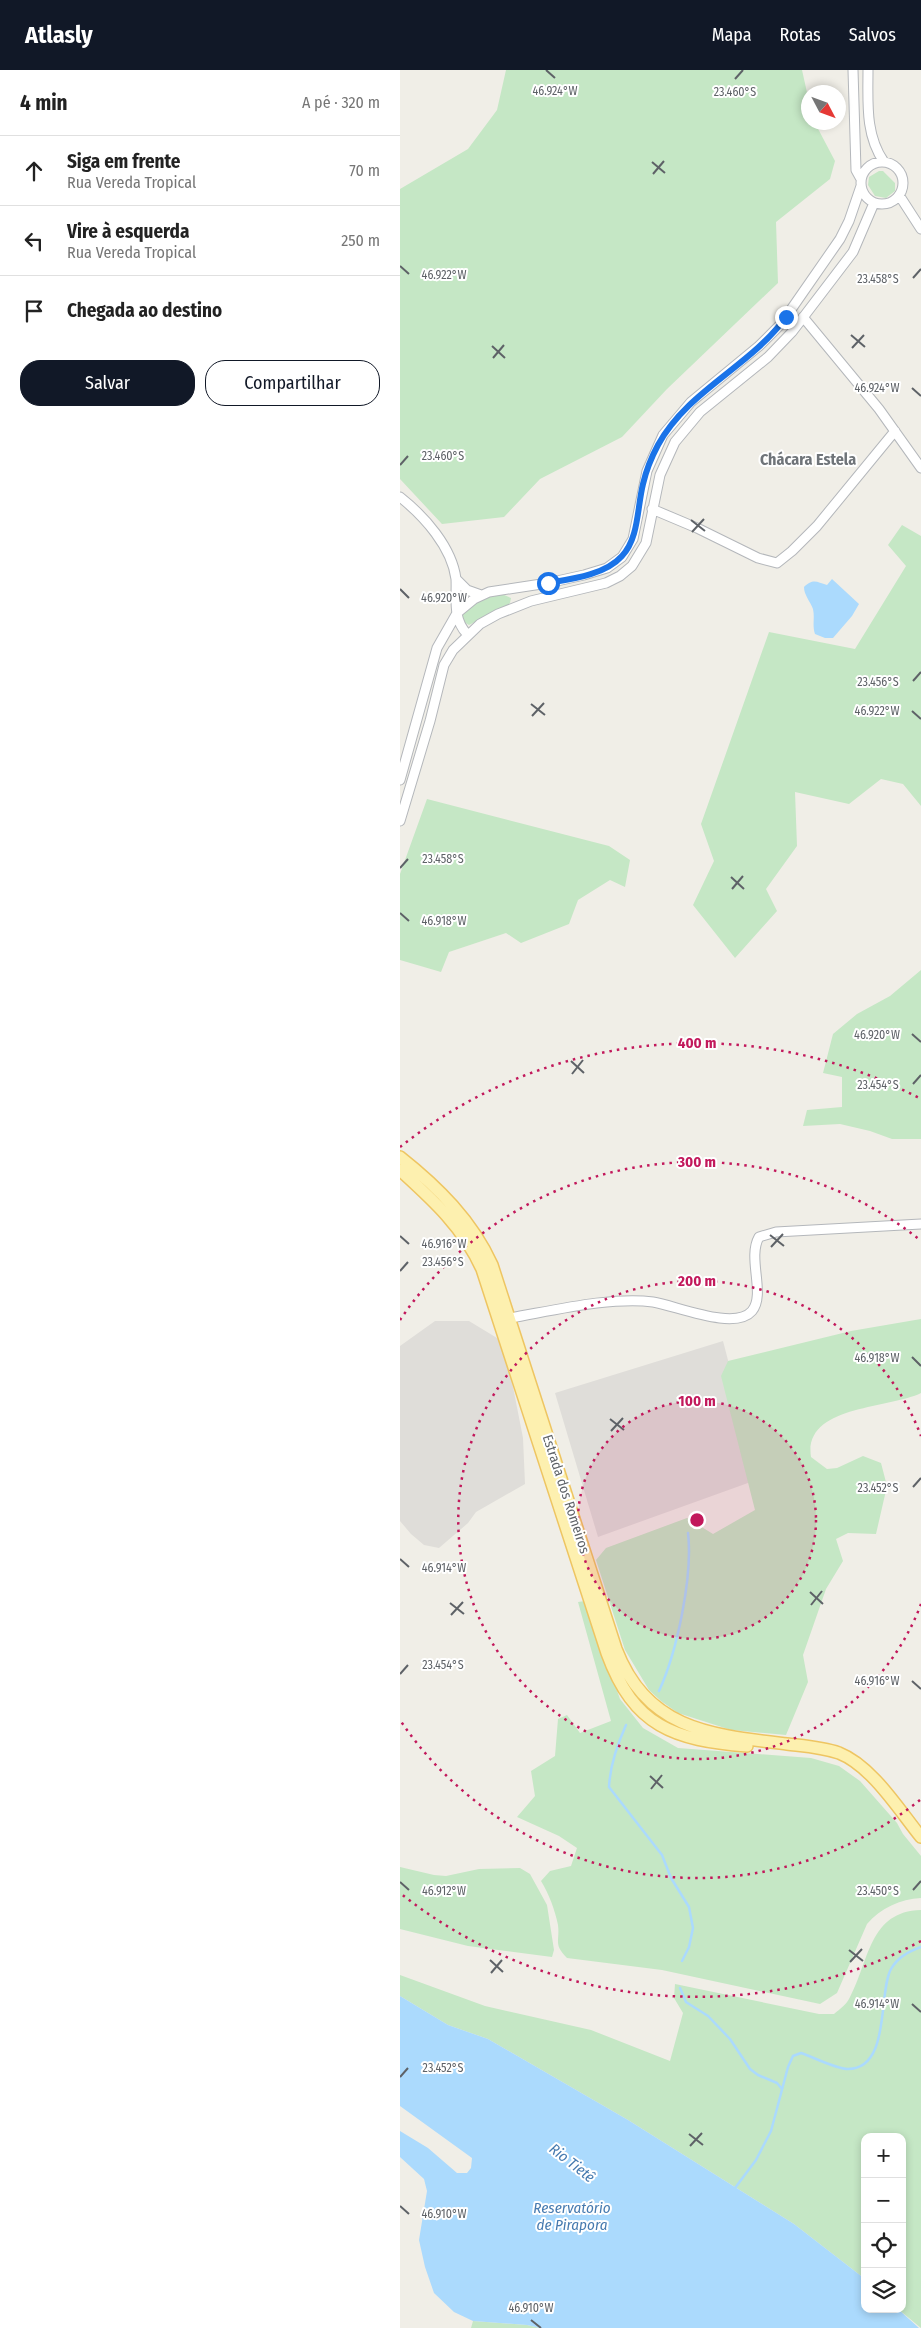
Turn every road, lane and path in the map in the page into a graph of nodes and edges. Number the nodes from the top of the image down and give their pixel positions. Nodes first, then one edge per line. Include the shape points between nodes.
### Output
1 (853, 70) edge
2 (868, 70) edge
3 (884, 162) junction
4 (861, 182) junction
5 (899, 195) junction
6 (874, 203) junction
7 (921, 229) edge
8 (803, 317) junction
9 (895, 431) junction
10 (921, 468) edge
11 (400, 497) edge
12 (652, 509) junction
13 (456, 579) junction
14 (513, 587) junction
15 (481, 595) junction
16 (515, 607) junction
17 (457, 613) junction
18 (467, 634) junction
19 (400, 780) edge
20 (400, 821) edge
21 (400, 1157) edge
22 (400, 1170) edge
23 (921, 1224) edge
24 (510, 1318) junction
25 (799, 1746) junction
26 (921, 1836) edge

1 - 4 street via 856,170
2 - 3 street via 869,128 874,146
3 - 4 street via 867,169
3 - 5 street via 895,167 902,177
4 - 6 street via 865,196
4 - 14 street via 840,239 781,324 690,402 663,435 645,477 633,539 622,557 607,568 584,576
5 - 6 street via 891,202
5 - 7 street
6 - 8 street via 852,252
8 - 9 street
8 - 12 street via 777,348 700,412 682,432 662,470
9 - 10 street
9 - 12 street via 817,526 777,563 758,558
11 - 13 street via 428,523 442,543
12 - 16 street via 642,552 620,576 592,587
13 - 15 street via 467,590
13 - 17 street
14 - 15 street
14 - 16 street via 517,596
15 - 17 street
16 - 18 street
17 - 18 street via 460,626
17 - 19 street via 437,648
18 - 20 street via 444,665
21 - 24 main road, Estrada dos Romeiros via 471,1227 492,1265
22 - 25 main road, Estrada dos Romeiros via 454,1222 482,1269 607,1653 625,1692 647,1716 687,1738 751,1747
23 - 24 street via 776,1232 759,1237 754,1261 757,1300 750,1312 739,1318 723,1318 638,1301
24 - 25 main road, Estrada dos Romeiros via 616,1649 634,1685 654,1706 690,1727 720,1735
25 - 26 main road, Estrada dos Romeiros via 825,1749 852,1760 873,1778

